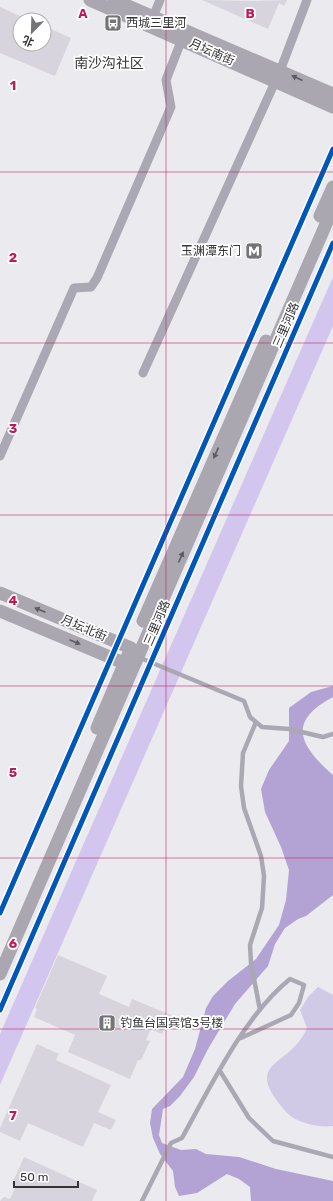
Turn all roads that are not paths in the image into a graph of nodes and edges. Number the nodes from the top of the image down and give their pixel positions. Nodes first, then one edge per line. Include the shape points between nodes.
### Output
1 (90, 0) edge
2 (114, 0) edge
3 (160, 0) edge
4 (307, 0) edge
5 (151, 21) junction
6 (182, 39) junction
7 (277, 75) junction
8 (333, 94) edge
9 (333, 106) edge
10 (333, 187) edge
11 (333, 208) edge
12 (144, 373) dead end
13 (0, 456) edge
14 (0, 593) edge
15 (0, 611) edge
16 (134, 652) junction
17 (124, 663) junction
18 (256, 722) junction
19 (333, 734) edge
20 (0, 952) edge
21 (0, 974) edge
22 (260, 1010) junction
23 (241, 1038) junction
24 (220, 1070) junction
25 (333, 1157) edge
26 (142, 1201) edge

1 - 5 main road, 月坛南街
2 - 5 main road, 月坛南街
3 - 5 street
4 - 7 street
5 - 6 main road, 月坛南街
5 - 7 main road, 月坛南街
6 - 7 main road, 月坛南街
6 - 13 street via 166,80 171,107 97,278 91,287 74,288
8 -> 7 main road, 月坛南街
7 - 9 main road, 月坛南街
7 - 12 street
10 -> 16 main road, 三里河路
16 -> 11 main road, 三里河路
16 -> 14 main road, 月坛北街
15 -> 17 main road, 月坛北街
16 - 17 main road, 三里河路
16 - 18 lane via 244,701 250,717
16 - 21 main road, 三里河路
17 - 20 main road, 三里河路
18 - 19 lane via 262,726 323,737
18 - 22 lane via 243,753 241,786 244,808 261,856 264,876 262,908 250,945
22 - 23 lane
22 - 23 lane via 276,990 290,979 304,985 299,1003 290,1016
23 - 24 lane
24 - 25 lane via 249,1118 273,1141
24 - 26 lane via 182,1138 171,1143

